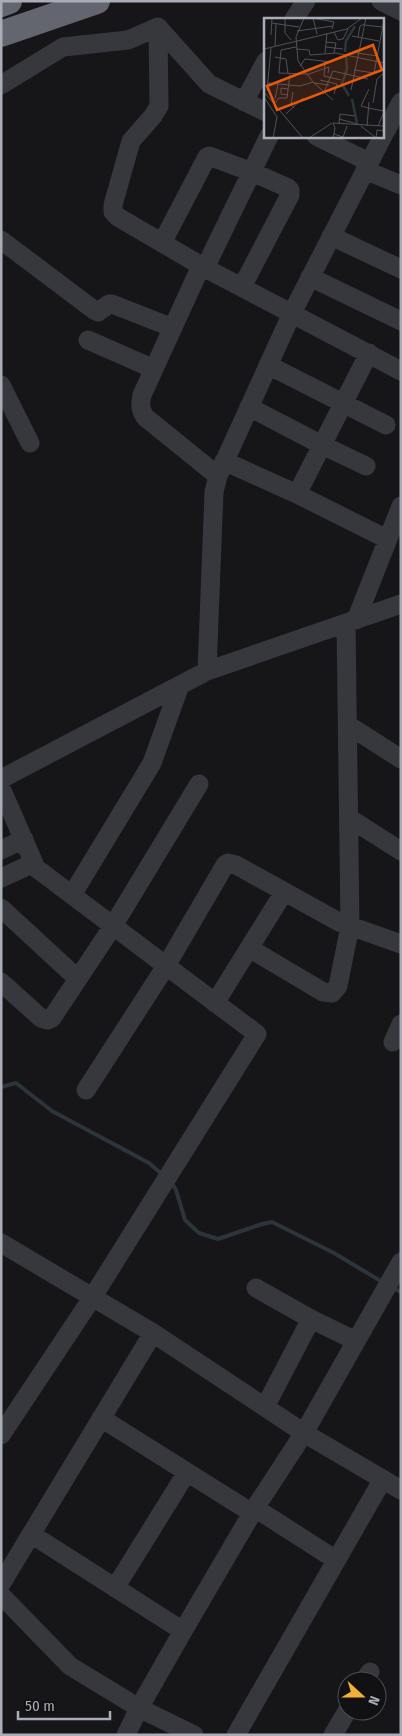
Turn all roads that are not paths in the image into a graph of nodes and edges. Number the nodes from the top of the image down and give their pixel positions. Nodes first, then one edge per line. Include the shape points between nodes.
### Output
1 (9, 1) edge
2 (97, 1) edge
3 (306, 1) edge
4 (1, 4) edge
5 (295, 18) edge
6 (158, 27) junction
7 (1, 34) edge
8 (264, 64) edge
9 (1, 85) edge
10 (244, 102) junction
11 (401, 102) edge
12 (264, 111) edge
13 (384, 134) edge
14 (269, 138) edge
15 (319, 138) edge
16 (382, 138) edge
17 (367, 166) junction
18 (252, 172) junction
19 (401, 185) edge
20 (331, 236) junction
21 (1, 240) edge
22 (162, 243) junction
23 (203, 267) junction
24 (401, 269) edge
25 (310, 277) junction
26 (242, 288) junction
27 (292, 313) junction
28 (401, 321) edge
29 (173, 328) junction
30 (88, 340) dead end
31 (369, 353) junction
32 (268, 365) junction
33 (154, 368) junction
34 (401, 371) edge
35 (1, 385) edge
36 (343, 404) junction
37 (249, 407) junction
38 (386, 425) dead end
39 (30, 443) dead end
40 (322, 445) junction
41 (366, 466) dead end
42 (221, 468) junction
43 (297, 494) junction
44 (401, 506) edge
45 (387, 539) junction
46 (401, 604) edge
47 (351, 621) junction
48 (207, 671) junction
49 (180, 685) junction
50 (348, 725) junction
51 (401, 760) edge
52 (1, 779) edge
53 (199, 784) dead end
54 (1, 788) edge
55 (349, 818) junction
56 (24, 839) junction
57 (1, 850) edge
58 (401, 851) edge
59 (34, 863) junction
60 (1, 878) edge
61 (284, 892) junction
62 (72, 895) junction
63 (1, 908) edge
64 (113, 926) junction
65 (350, 926) junction
66 (401, 944) edge
67 (249, 948) junction
68 (166, 966) junction
69 (78, 979) junction
70 (1, 982) edge
71 (215, 1003) junction
72 (401, 1024) edge
73 (392, 1042) dead end
74 (86, 1090) dead end
75 (1, 1243) edge
76 (399, 1265) edge
77 (256, 1288) dead end
78 (92, 1298) junction
79 (311, 1319) junction
80 (152, 1333) junction
81 (356, 1341) junction
82 (265, 1407) junction
83 (101, 1418) junction
84 (304, 1434) junction
85 (1, 1435) edge
86 (186, 1472) junction
87 (383, 1479) junction
88 (401, 1490) edge
89 (253, 1510) junction
90 (31, 1534) junction
91 (336, 1560) junction
92 (1, 1584) edge
93 (115, 1588) junction
94 (1, 1595) edge
95 (183, 1631) junction
96 (139, 1708) junction
97 (341, 1721) edge
98 (126, 1735) edge
99 (194, 1735) edge
100 (236, 1735) edge
101 (333, 1735) edge

1 - 4 highway
2 - 7 highway
3 - 5 street
6 - 9 street via 128,40 63,47
6 - 10 street via 209,84
6 - 22 street via 159,106 131,141 113,212
8 - 10 street
10 - 12 street
11 - 13 street
14 - 18 street
15 - 17 street
16 - 17 street
17 - 19 street
17 - 20 street
18 - 22 street via 212,156 207,158
18 - 23 street
18 - 26 street via 291,192
20 - 24 street
20 - 25 street
21 - 29 street via 94,310 98,312 112,304
22 - 23 street
23 - 26 street
23 - 29 street
25 - 27 street
25 - 28 street
26 - 27 street
27 - 31 street
27 - 32 street
29 - 33 street
30 - 33 street
31 - 34 street
31 - 36 street
32 - 36 street
32 - 37 street
33 - 42 street via 142,395 141,410 149,421
35 - 39 street
36 - 38 street
36 - 40 street
37 - 40 street
37 - 42 street
40 - 41 street
40 - 43 street
42 - 43 street
42 - 48 street via 214,492
43 - 45 street
44 - 45 street
45 - 47 street
46 - 47 street
47 - 48 street
47 - 50 street
48 - 49 street
49 - 52 street
49 - 62 street via 152,763
50 - 51 street
50 - 55 street
53 - 64 street
54 - 56 street
55 - 58 street
55 - 65 street
56 - 57 street
56 - 59 street
59 - 60 street
59 - 62 street via 36,868
61 - 65 street
61 - 67 street
61 - 68 street via 236,865 224,865
62 - 64 street
63 - 69 street
64 - 68 street
64 - 69 street
65 - 66 street
65 - 67 street via 338,986 332,993 323,992
67 - 71 street
68 - 71 street
68 - 74 street
69 - 70 street via 48,1020 41,1018
71 - 78 street via 257,1034
72 - 73 street
75 - 78 street
76 - 81 street
77 - 79 street
78 - 80 street
78 - 85 street
79 - 81 street
79 - 82 street
80 - 82 street
80 - 83 street
81 - 84 street
82 - 84 street
83 - 86 street
83 - 90 street
84 - 87 street
84 - 89 street
86 - 89 street
86 - 93 street
87 - 88 street
87 - 91 street
89 - 91 street
89 - 95 street
90 - 92 street
90 - 93 street
91 - 100 street
93 - 95 street
94 - 96 street via 70,1666
95 - 96 street
96 - 98 street
96 - 99 street
97 - 101 street

